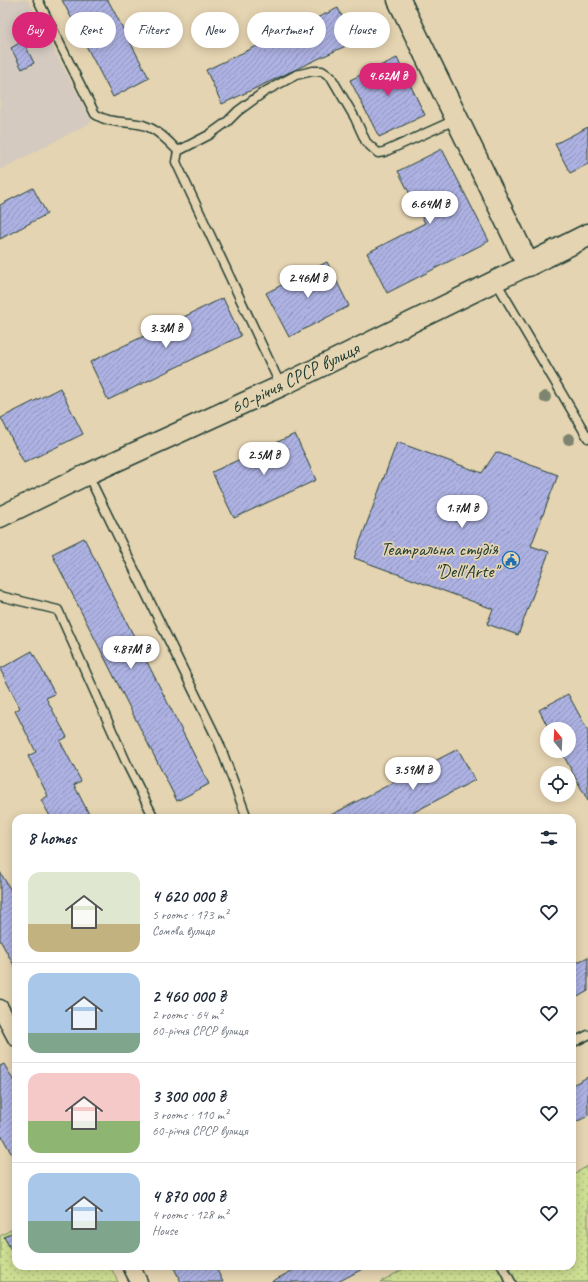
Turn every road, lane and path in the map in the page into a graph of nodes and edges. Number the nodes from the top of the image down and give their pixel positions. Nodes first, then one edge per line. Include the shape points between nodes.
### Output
1 (38, 0) edge
2 (398, 0) edge
3 (457, 119) junction
4 (178, 151) junction
5 (588, 235) edge
6 (528, 265) junction
7 (496, 280) junction
8 (281, 386) junction
9 (588, 438) edge
10 (88, 474) junction
11 (0, 517) edge
12 (0, 596) edge
13 (152, 814) edge
14 (246, 814) edge
15 (0, 1008) edge
16 (9, 1033) edge
17 (588, 1035) edge
18 (576, 1041) edge
19 (133, 1270) edge
20 (504, 1270) edge
21 (139, 1282) edge
22 (511, 1282) edge

1 - 4 lane via 95,114 104,120 152,128
2 - 3 main road
3 - 4 lane via 378,153 366,142 331,77 322,71 313,71 296,75 264,92 221,126
3 - 6 main road
4 - 8 lane via 176,162
5 - 6 main road, 60-річчя СРСР вулиця
6 - 7 street, 60-річчя СРСР вулиця
7 - 8 street, 60-річчя СРСР вулиця
7 - 9 lane
8 - 10 street, 60-річчя СРСР вулиця
10 - 11 street, 60-річчя СРСР вулиця
10 - 14 lane via 219,743
12 - 13 lane via 58,610
15 - 16 street
17 - 18 lane
19 - 21 street
20 - 22 lane

